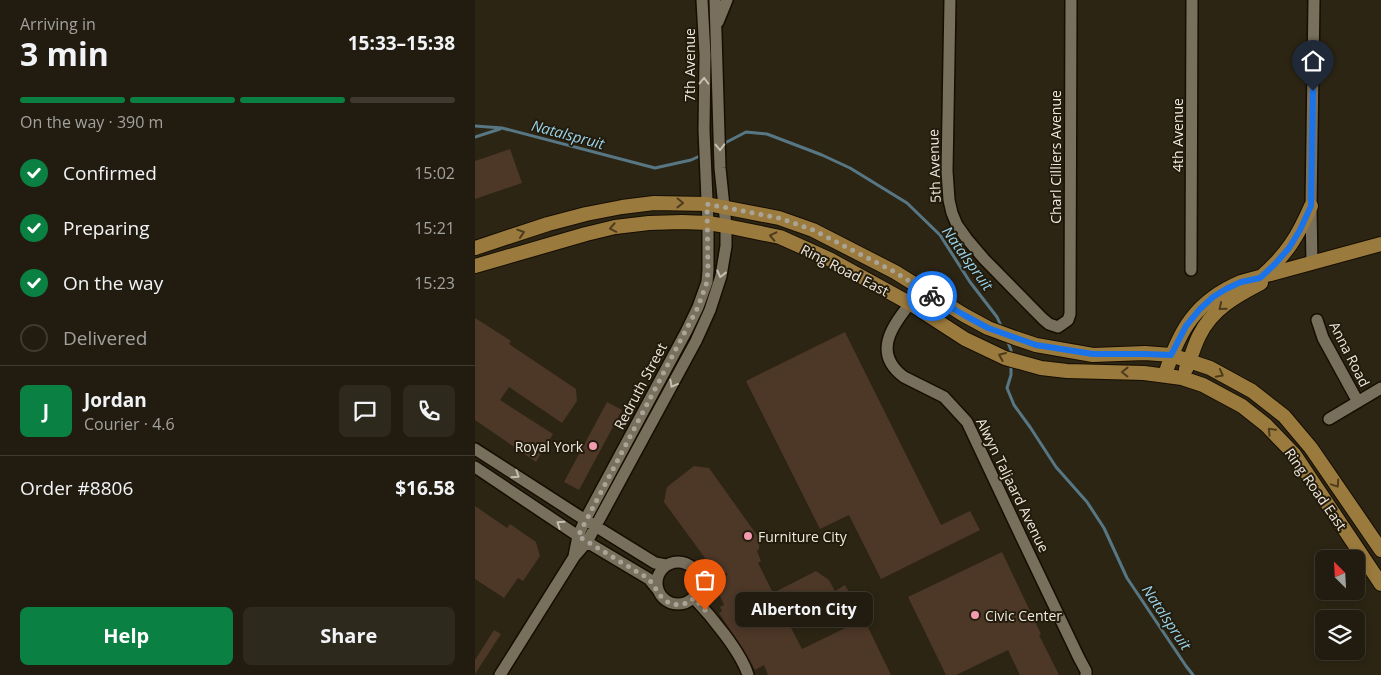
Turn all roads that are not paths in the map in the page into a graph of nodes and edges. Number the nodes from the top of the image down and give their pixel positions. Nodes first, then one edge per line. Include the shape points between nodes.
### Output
1 (702, 0) edge
2 (715, 0) edge
3 (727, 0) edge
4 (950, 0) edge
5 (1071, 0) edge
6 (1192, 0) edge
7 (1314, 0) edge
8 (716, 31) junction
9 (706, 170) joint
10 (707, 204) junction
11 (1311, 206) junction
12 (725, 207) junction
13 (708, 223) junction
14 (726, 226) junction
15 (1381, 244) edge
16 (475, 248) edge
17 (1312, 264) junction
18 (475, 266) edge
19 (1191, 270) dead end
20 (1279, 273) junction
21 (1260, 278) junction
22 (921, 289) junction
23 (911, 304) junction
24 (1070, 314) joint
25 (1317, 320) dead end
26 (1171, 355) junction
27 (1189, 361) junction
28 (1165, 375) junction
29 (1182, 378) junction
30 (1381, 388) edge
31 (1357, 402) junction
32 (1329, 419) dead end
33 (475, 449) edge
34 (490, 458) junction
35 (479, 469) edge
36 (590, 523) junction
37 (583, 539) junction
38 (1381, 550) edge
39 (665, 566) junction
40 (1381, 584) edge
41 (658, 590) junction
42 (694, 598) junction
43 (1088, 674) edge
44 (500, 675) edge
45 (748, 675) edge

9 -> 1 street, 7th Avenue
2 - 8 street, 7th Avenue
3 - 8 street
4 - 24 street, 5th Avenue via 947,171 952,212 957,225 984,259 1043,319 1058,327 1068,320
5 - 24 street, Charl Cilliers Avenue
6 - 19 street, 4th Avenue
7 - 11 street
8 -> 12 street, 7th Avenue via 720,168
9 - 10 street, Redruth Street
10 - 12 main road, Ring Road East
10 - 13 street, Redruth Street
16 -> 10 main road, Ring Road East via 549,224 622,207
11 - 17 street
11 - 21 main road via 1289,248
12 - 14 street, 7th Avenue
12 - 22 main road, Ring Road East via 779,218 813,230
13 - 14 main road, Ring Road East
13 -> 18 main road, Ring Road East via 649,223 615,227
13 - 36 street, Redruth Street via 707,282 698,307
23 -> 14 main road, Ring Road East via 831,260 780,237
14 -> 36 street, 7th Avenue via 724,266 710,310 687,358
15 - 17 main road
17 - 20 main road
20 - 21 main road
20 -> 27 main road via 1221,307 1198,336
21 - 26 main road via 1241,282 1213,297 1186,326
22 - 23 street, Alwyn Taljaard Avenue
22 - 26 main road, Ring Road East via 988,328 1036,345 1093,354
28 -> 23 main road, Ring Road East via 1067,371 1005,358 965,339
23 - 43 street, Alwyn Taljaard Avenue via 897,320 887,342 891,362 904,377 944,397 967,422
25 - 31 street, Anna Road
26 - 27 main road, Ring Road East
26 - 28 main road
27 - 29 main road
27 -> 38 main road, Ring Road East via 1210,368 1252,391 1283,416 1311,448
28 - 29 main road, Ring Road East
40 -> 29 main road, Ring Road East via 1293,454 1266,425 1241,406 1203,385
30 - 31 street, Anna Road
31 - 32 street, Anna Road
33 - 34 street
34 - 35 street
34 -> 36 street
37 -> 35 street
36 - 37 street
36 - 39 street
37 - 41 street via 649,579
37 - 44 street
39 - 41 street via 659,572
39 - 42 street via 683,562 697,572 699,590
41 - 42 street via 662,598 678,605
42 - 45 street via 727,639

